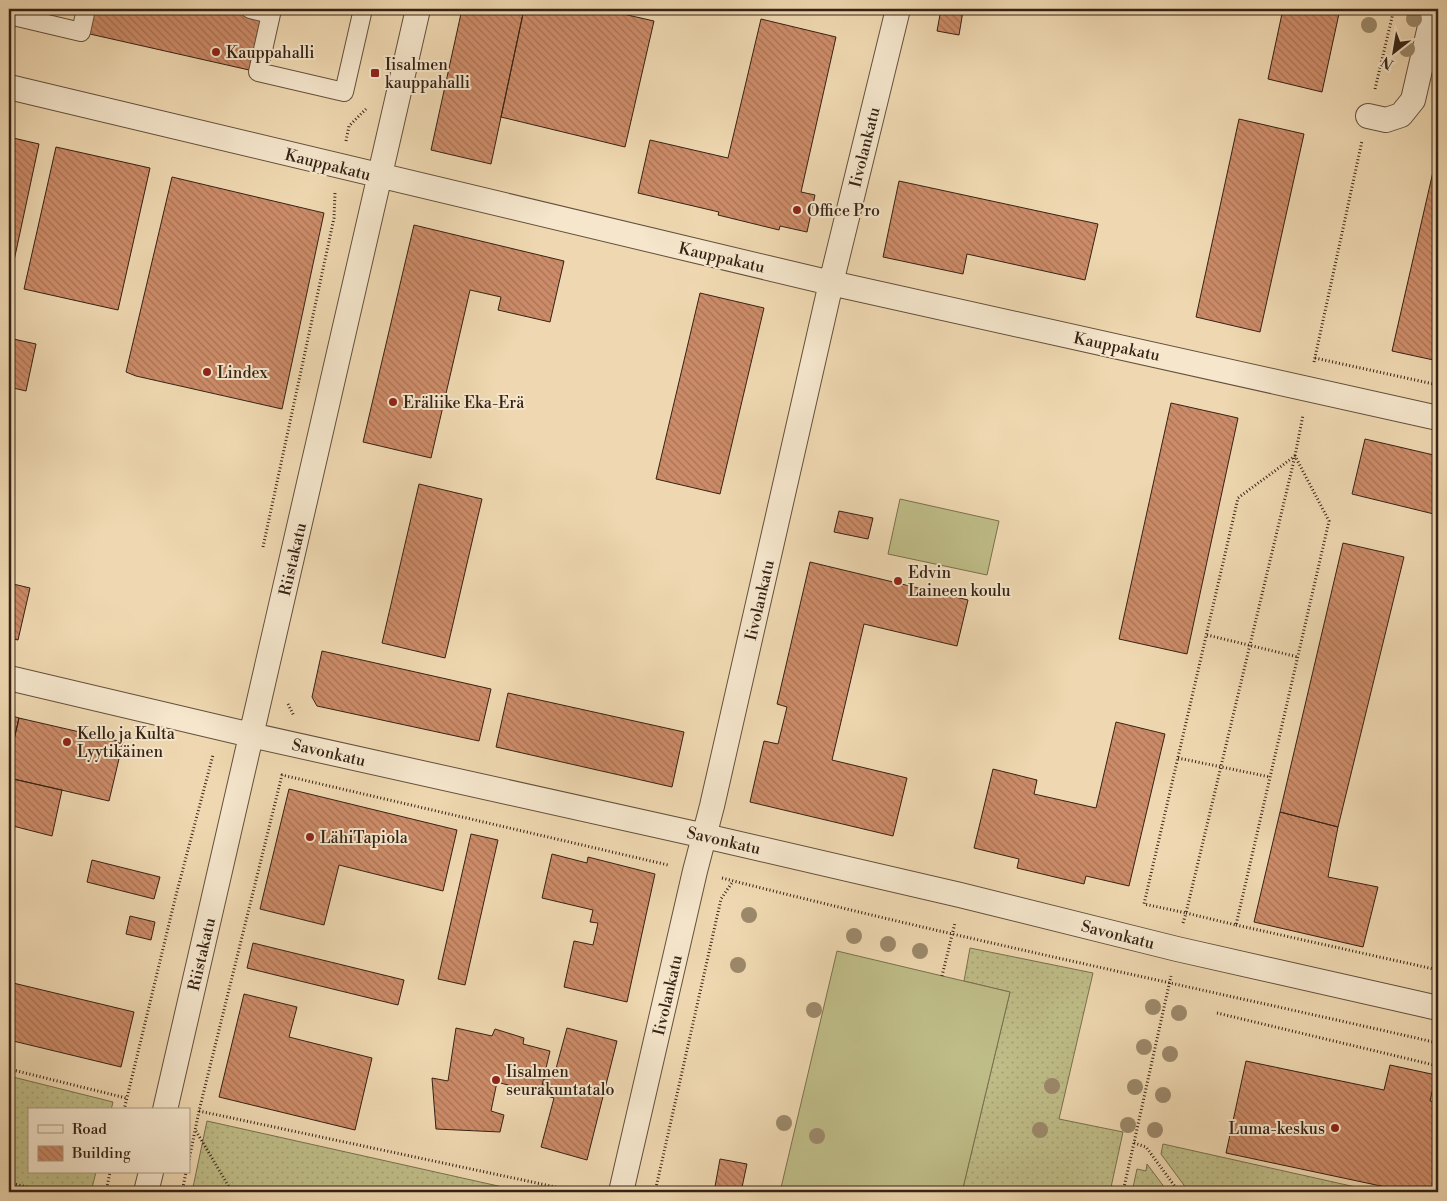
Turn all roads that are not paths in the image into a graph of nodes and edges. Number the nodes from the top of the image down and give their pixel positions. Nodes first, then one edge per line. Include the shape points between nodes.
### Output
1 (86, 9) edge
2 (250, 9) edge
3 (363, 9) edge
4 (418, 9) edge
5 (898, 9) edge
6 (1434, 9) edge
7 (9, 15) edge
8 (9, 87) edge
9 (1368, 116) road end
10 (380, 176) junction
11 (831, 283) junction
12 (1438, 418) edge
13 (9, 678) edge
14 (251, 735) junction
15 (705, 836) junction
16 (1438, 1008) edge
17 (165, 1108) edge
18 (150, 1174) edge
19 (146, 1192) edge
20 (621, 1192) edge

1 - 7 street via 81,32
2 - 3 street via 271,14 258,72 344,92
4 - 10 street, Riistakatu
5 - 11 street, Iivolankatu
6 - 9 street via 1413,100 1401,115 1386,120
8 - 10 street, Kauppakatu
10 - 11 street, Kauppakatu
10 - 14 street, Riistakatu
11 - 12 street, Kauppakatu
11 - 15 street, Iivolankatu
13 - 14 street, Savonkatu
14 - 15 street, Savonkatu
14 - 17 street, Riistakatu
15 - 16 street, Savonkatu
15 - 20 street, Iivolankatu
18 - 19 street

